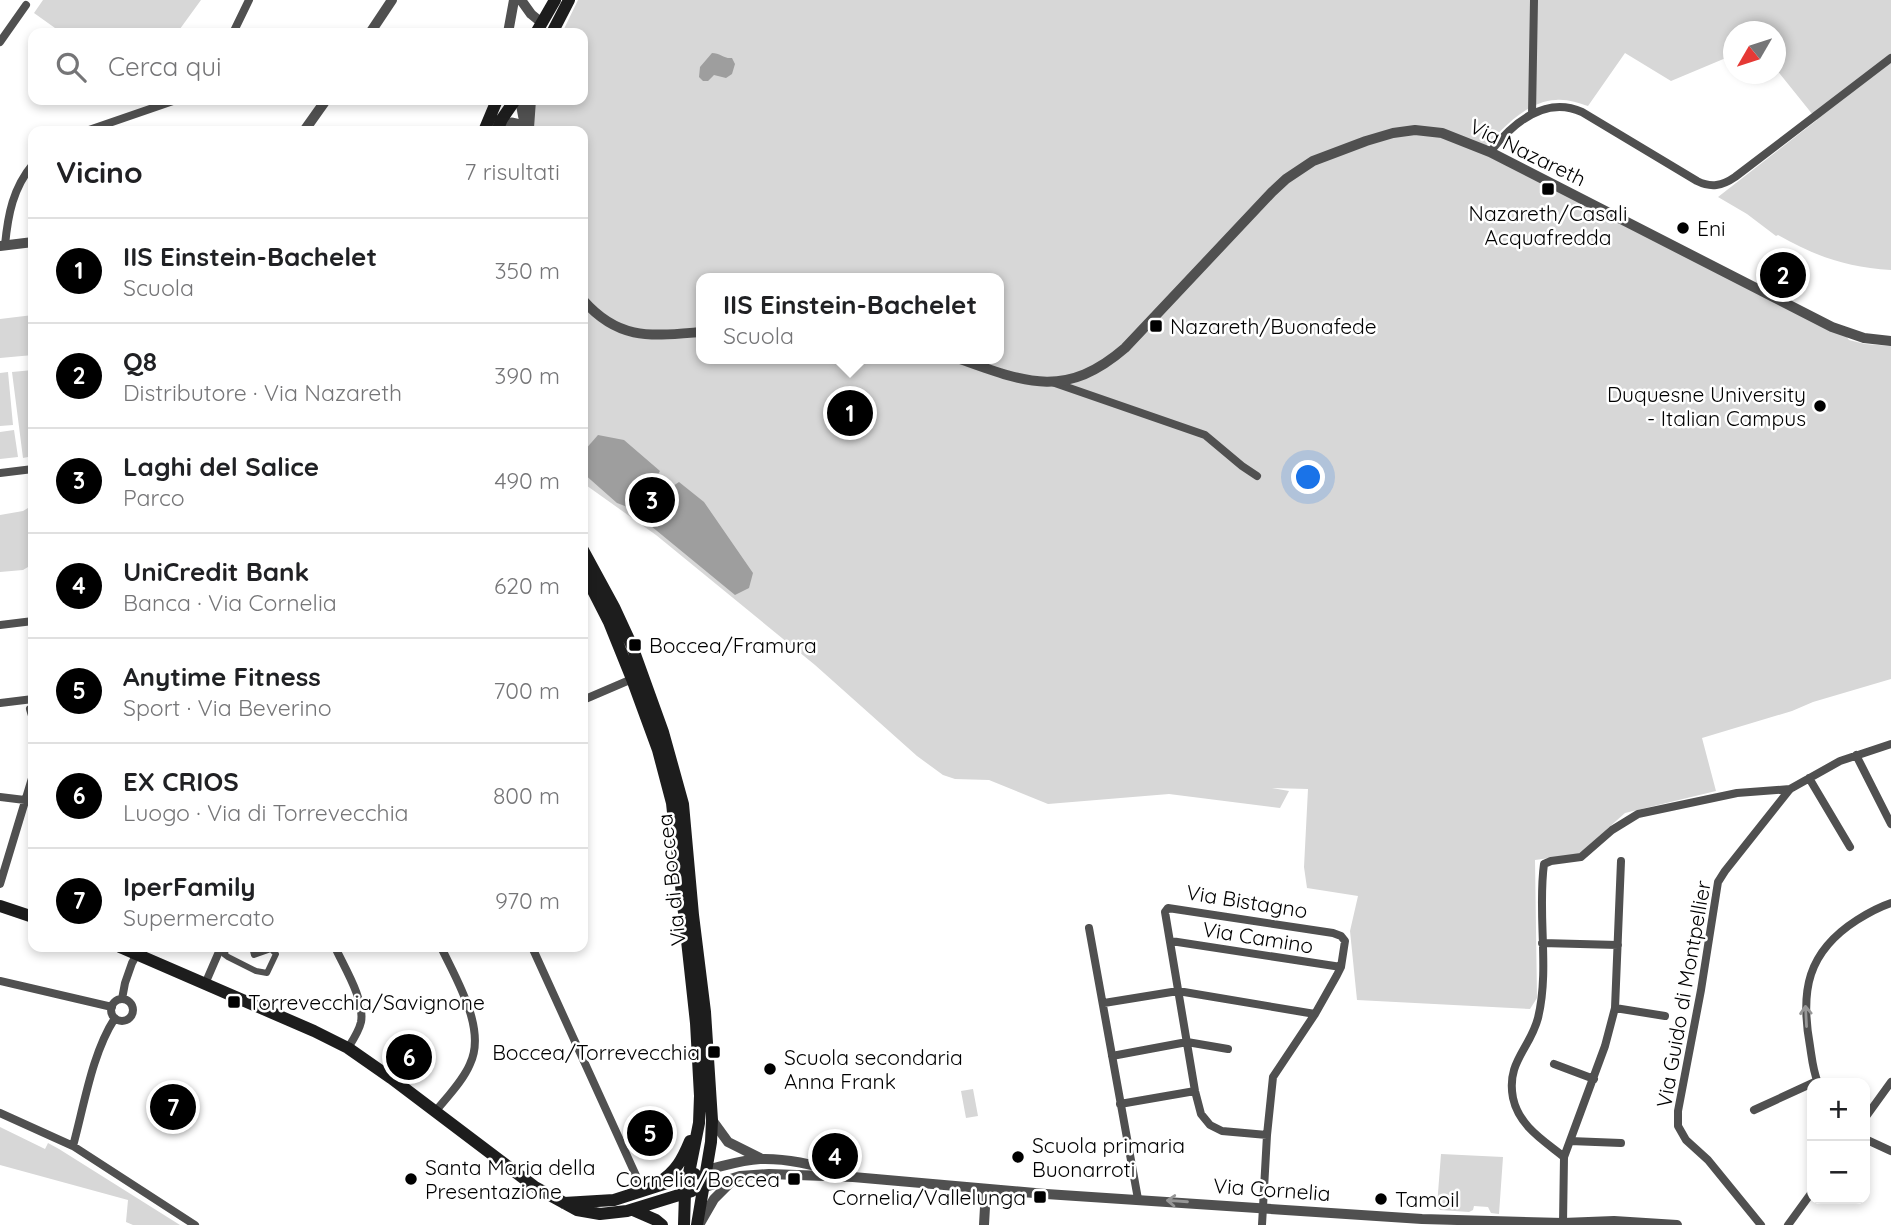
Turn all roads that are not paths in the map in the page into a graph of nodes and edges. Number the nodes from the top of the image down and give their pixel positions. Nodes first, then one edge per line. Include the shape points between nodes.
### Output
1 (249, 0) edge
2 (392, 0) edge
3 (514, 0) edge
4 (521, 0) edge
5 (555, 0) edge
6 (569, 0) edge
7 (1534, 0) edge
8 (26, 5) dead end
9 (235, 28) edge
10 (373, 28) edge
11 (509, 28) edge
12 (539, 28) edge
13 (555, 28) edge
14 (0, 42) edge
15 (1891, 58) edge
16 (161, 105) edge
17 (322, 105) edge
18 (495, 105) edge
19 (511, 105) edge
20 (521, 105) edge
21 (530, 105) edge
22 (1532, 114) junction
23 (101, 126) edge
24 (308, 126) edge
25 (486, 126) edge
26 (500, 126) edge
27 (504, 126) edge
28 (521, 126) edge
29 (525, 126) edge
30 (527, 126) edge
31 (1490, 152) junction
32 (28, 171) edge
33 (28, 242) edge
34 (2, 245) edge
35 (588, 305) edge
36 (696, 332) edge
37 (1891, 341) edge
38 (975, 364) edge
39 (1052, 382) junction
40 (28, 470) edge
41 (0, 473) edge
42 (1257, 476) dead end
43 (588, 561) edge
44 (588, 581) edge
45 (28, 622) edge
46 (0, 625) edge
47 (632, 679) junction
48 (588, 698) edge
49 (28, 700) edge
50 (0, 703) edge
51 (1891, 744) edge
52 (1856, 755) junction
53 (1809, 778) junction
54 (1790, 789) junction
55 (0, 797) edge
56 (28, 800) edge
57 (28, 803) edge
58 (1891, 824) edge
59 (1850, 847) dead end
60 (1621, 861) dead end
61 (0, 884) edge
62 (1891, 903) edge
63 (0, 906) edge
64 (28, 914) edge
65 (1089, 928) dead end
66 (1171, 941) junction
67 (1542, 943) junction
68 (1618, 945) junction
69 (138, 952) edge
70 (141, 952) edge
71 (219, 952) edge
72 (225, 952) edge
73 (274, 952) edge
74 (337, 952) edge
75 (443, 952) edge
76 (534, 952) edge
77 (1341, 967) junction
78 (0, 981) edge
79 (205, 984) junction
80 (1178, 991) junction
81 (122, 999) junction
82 (1104, 1003) junction
83 (112, 1007) junction
84 (1615, 1008) junction
85 (1315, 1014) junction
86 (1665, 1016) dead end
87 (115, 1018) junction
88 (1187, 1042) junction
89 (348, 1048) junction
90 (1228, 1049) dead end
91 (1111, 1056) junction
92 (1554, 1063) dead end
93 (1816, 1078) edge
94 (1594, 1079) junction
95 (1891, 1082) edge
96 (1807, 1086) edge
97 (1195, 1091) junction
98 (1120, 1104) junction
99 (1754, 1110) dead end
100 (1870, 1111) edge
101 (435, 1112) junction
102 (0, 1113) edge
103 (706, 1118) junction
104 (1267, 1135) junction
105 (1570, 1141) junction
106 (1869, 1141) edge
107 (1621, 1143) dead end
108 (73, 1146) junction
109 (1891, 1151) edge
110 (1564, 1157) junction
111 (763, 1159) junction
112 (706, 1170) junction
113 (688, 1176) junction
114 (853, 1177) junction
115 (736, 1178) junction
116 (702, 1188) junction
117 (986, 1189) junction
118 (643, 1191) junction
119 (685, 1193) junction
120 (1138, 1199) junction
121 (1807, 1199) edge
122 (563, 1203) junction
123 (1262, 1207) junction
124 (633, 1210) junction
125 (1563, 1223) edge
126 (1501, 1224) edge
127 (195, 1225) edge
128 (662, 1225) edge
129 (684, 1225) edge
130 (698, 1225) edge
131 (984, 1225) edge
132 (1262, 1225) edge
133 (1677, 1225) edge
134 (1761, 1225) edge
135 (1788, 1225) edge

1 - 9 street
2 - 10 street
3 - 11 street
4 - 12 street
5 - 12 main road
6 - 13 main road
7 - 22 street
8 - 14 street
15 - 22 street via 1718,186 1697,181 1578,110 1556,106
16 - 23 street
17 - 24 street
18 - 25 main road
19 - 26 main road
20 - 29 street
21 - 30 street
22 - 31 street
27 - 28 street via 513,122
31 - 37 street, Via Nazareth via 1832,327
31 - 39 street, Via Nazareth via 1442,133 1415,130 1384,135 1318,159 1272,192 1118,354 1078,377
32 - 34 street via 12,197
33 - 34 street
35 - 36 street via 607,323 625,331
38 - 39 street, Via Nazareth via 1013,377
39 - 42 street via 1205,435
40 - 41 street
43 - 103 main road, Via di Boccea via 632,646 681,796 705,1012
44 - 47 main road, Via di Boccea
45 - 46 street
47 - 48 street
47 - 103 main road, Via di Boccea via 672,803
49 - 50 street
51 - 52 street, Via Guido di Montpellier
52 - 53 street, Via Guido di Montpellier
52 - 58 street
53 - 54 street, Via Guido di Montpellier
53 - 59 street
54 - 67 street via 1737,793 1647,811 1619,824 1580,858 1546,862
54 - 134 street, Via Guido di Montpellier via 1718,882 1678,1111 1678,1126 1686,1140
55 - 56 street
57 - 61 street
60 - 68 street
93 -> 62 street via 1805,1010 1814,965 1846,928
63 - 64 main road
65 - 82 street
66 - 77 street, Via Camino
66 - 77 street, Via Bistagno via 1165,911 1170,907 1337,934 1345,941
66 - 80 street, Via Bistagno
67 - 68 street
67 - 110 street via 1538,1017 1513,1069 1512,1089 1525,1123
68 - 84 street
69 - 81 street
70 - 79 main road
71 - 79 street
72 - 73 street via 256,971 267,972
74 - 89 street via 361,1011
75 - 101 street via 466,1002 476,1044 470,1066
76 - 118 street
77 - 85 street
78 - 83 street
79 - 89 main road
80 - 82 street
80 - 85 street
80 - 88 street, Via Bistagno
81 - 83 street
81 - 87 street via 131,1004 132,1015 124,1021
82 - 91 street
83 - 87 street
84 - 86 street
84 - 94 street
85 - 104 street via 1273,1077
87 - 108 street via 94,1067
88 - 90 street
88 - 91 street
88 - 97 street, Via Bistagno
89 - 101 main road
91 - 98 street
92 - 94 street
94 - 105 street
95 - 100 street
96 - 99 street
97 - 98 street
97 - 104 street, Via Bistagno via 1212,1127
98 - 120 street
101 - 122 main road via 535,1188
102 - 108 street
103 - 111 street via 728,1142
103 - 112 main road, Via di Boccea via 711,1142
103 - 113 main road, Via di Boccea
103 - 118 main road via 680,1163
104 - 123 street
105 - 107 street
105 - 110 street
106 - 109 street
108 - 127 street
110 - 125 street
111 - 112 street, Via Cornelia
111 - 114 street, Via Cornelia
112 - 113 main road
112 - 116 main road, Via di Boccea
113 - 118 main road
113 - 119 main road, Via di Boccea
114 - 115 street, Via Cornelia via 762,1174
114 - 117 street, Via Cornelia
115 - 116 street, Via Cornelia
115 - 130 street via 714,1199
116 - 119 main road
116 - 130 main road, Via di Boccea
117 - 120 street, Via Cornelia
117 - 131 street
118 - 122 main road via 608,1201
119 - 124 main road
119 - 129 main road, Via di Boccea
123 -> 120 street, Via Cornelia
121 - 135 street
122 - 124 main road via 593,1214
123 - 126 street, Via Cornelia
123 - 132 street
124 - 128 main road
125 - 126 street, Via Cornelia
125 - 133 street, Via Cornelia

